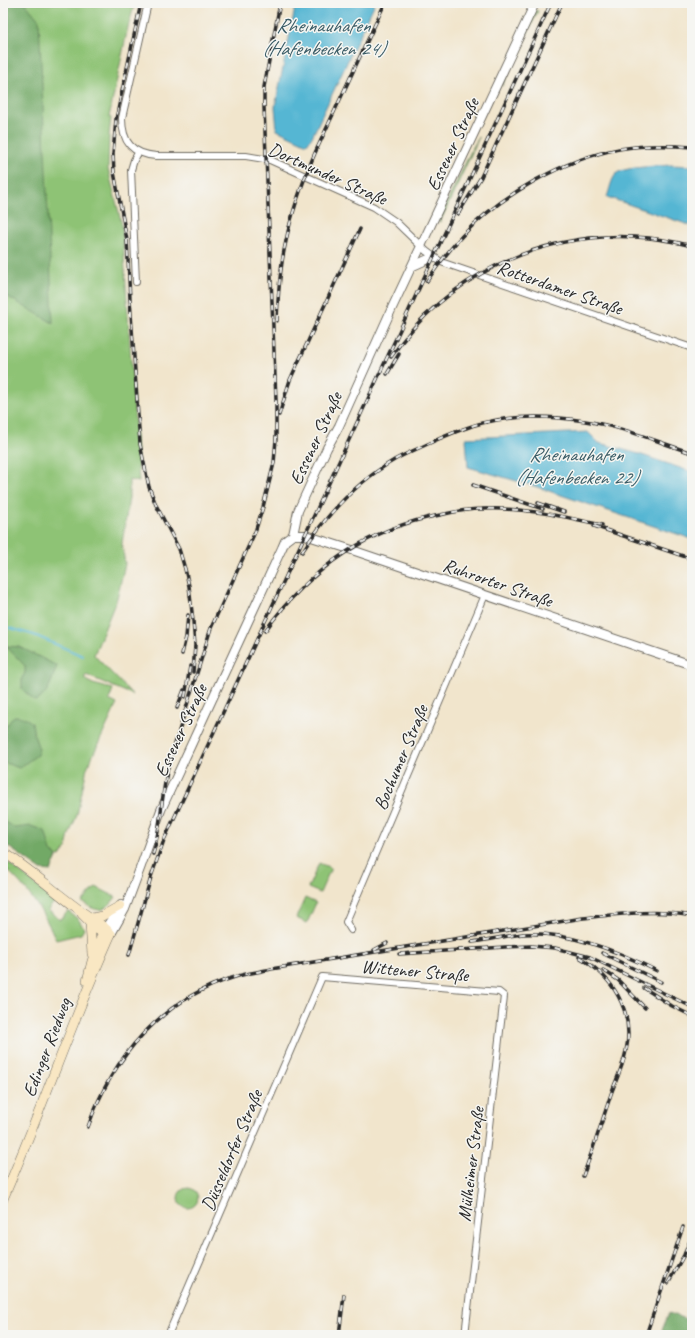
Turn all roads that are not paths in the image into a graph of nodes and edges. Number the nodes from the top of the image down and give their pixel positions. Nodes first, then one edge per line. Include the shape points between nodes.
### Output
1 (148, 3) edge
2 (535, 3) edge
3 (138, 153) junction
4 (422, 247) junction
5 (433, 257) junction
6 (413, 266) junction
7 (136, 282) dead end
8 (692, 348) edge
9 (293, 535) junction
10 (485, 595) junction
11 (692, 665) edge
12 (3, 852) edge
13 (132, 888) junction
14 (120, 906) junction
15 (92, 920) junction
16 (351, 930) dead end
17 (107, 931) junction
18 (92, 961) junction
19 (322, 977) joint
20 (84, 996) junction
21 (504, 996) joint
22 (3, 1199) edge
23 (168, 1335) edge
24 (465, 1335) edge

1 - 3 street via 122,118 124,138
2 - 4 street, Essener Straße
3 - 4 street, Dortmunder Straße via 156,156 246,156 270,160 374,207 396,222
3 - 7 street via 134,160 131,182
4 - 5 street, Rotterdamer Straße
4 - 6 street, Essener Straße
5 - 6 street
5 - 8 street, Rotterdamer Straße via 469,272
6 - 9 street, Essener Straße via 298,511
9 - 10 street, Ruhrorter Straße via 308,536
9 - 13 street, Essener Straße via 285,541 161,810
10 - 11 street, Ruhrorter Straße
10 - 16 street, Bochumer Straße via 346,922
12 - 15 main road
13 - 14 street, Essener Straße
13 - 17 street, Essener Straße via 125,909
14 - 15 main road
14 - 17 street, Essener Straße
15 - 17 main road
15 - 18 main road
17 - 18 main road, Edinger Riedweg
17 - 20 main road, Edinger Riedweg
18 - 20 main road, Edinger Riedweg
19 - 21 street, Wittener Straße via 499,992
19 - 23 street, Düsseldorfer Straße
20 - 22 main road, Edinger Riedweg
21 - 24 street, Mülheimer Straße

